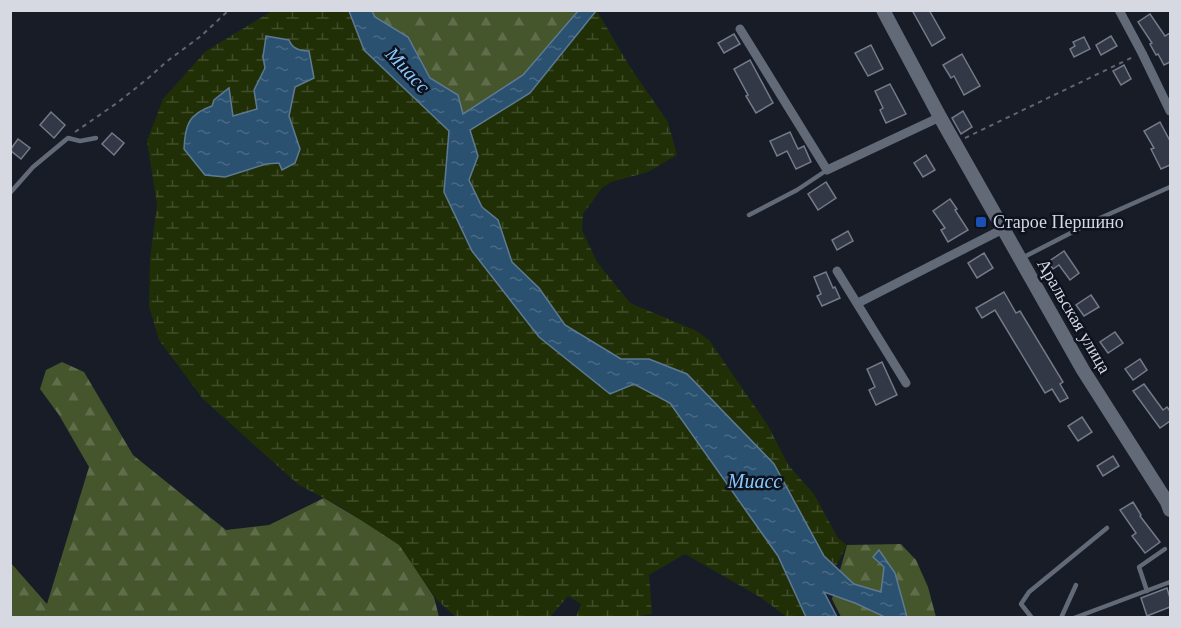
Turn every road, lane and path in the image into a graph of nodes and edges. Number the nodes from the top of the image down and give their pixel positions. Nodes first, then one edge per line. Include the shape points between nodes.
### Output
1 (229, 10) edge
2 (883, 10) edge
3 (1119, 10) edge
4 (740, 29) dead end
5 (1142, 53) junction
6 (1170, 111) edge
7 (940, 117) junction
8 (68, 138) junction
9 (96, 138) dead end
10 (955, 144) junction
11 (828, 170) junction
12 (1170, 187) edge
13 (10, 193) edge
14 (749, 215) dead end
15 (1003, 229) junction
16 (1020, 259) junction
17 (837, 271) dead end
18 (858, 303) junction
19 (906, 383) dead end
20 (1170, 510) edge
21 (1107, 528) dead end
22 (1165, 549) dead end
23 (1170, 582) edge
24 (1076, 585) dead end
25 (1147, 591) junction
26 (1032, 618) edge
27 (1061, 618) edge
28 (1074, 618) edge

1 - 8 path via 146,80
2 - 7 street, Аральская улица
3 - 5 street
4 - 11 street
5 - 6 street
5 - 10 path
7 - 10 street, Аральская улица
7 - 11 street
8 - 9 lane
8 - 13 lane via 33,167
10 - 15 street, Аральская улица
11 - 14 lane
12 - 16 lane
15 - 16 street, Аральская улица
15 - 18 street
16 - 20 street, Аральская улица
17 - 18 street
18 - 19 street
21 - 26 lane via 1029,592 1021,604
22 - 25 lane via 1139,567
23 - 25 lane
24 - 27 lane
25 - 28 lane

